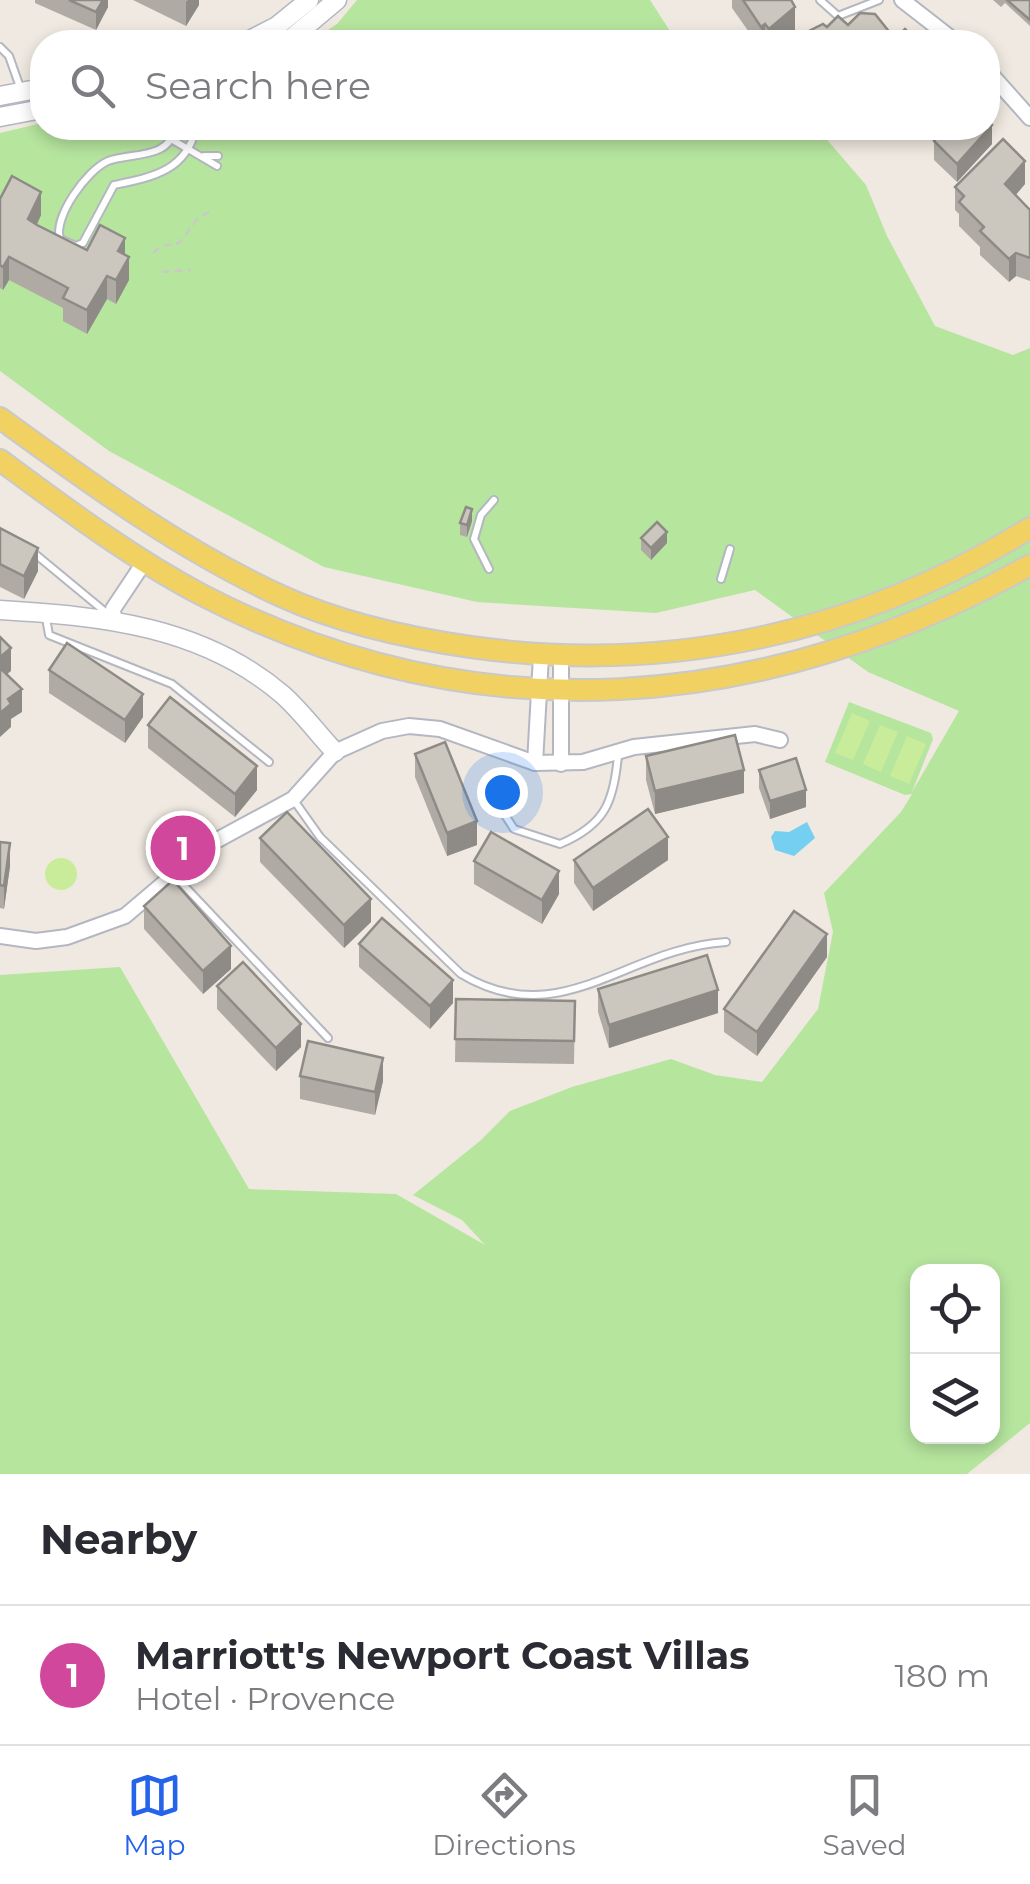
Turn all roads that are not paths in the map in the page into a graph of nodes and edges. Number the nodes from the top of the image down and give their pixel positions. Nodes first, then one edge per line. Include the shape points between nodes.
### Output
1 (309, 0) edge
2 (338, 0) edge
3 (820, 0) edge
4 (879, 0) edge
5 (902, 0) edge
6 (270, 30) edge
7 (303, 30) edge
8 (941, 30) edge
9 (0, 47) edge
10 (1000, 84) edge
11 (30, 90) edge
12 (22, 92) junction
13 (0, 96) edge
14 (30, 111) edge
15 (0, 117) edge
16 (1030, 118) edge
17 (170, 140) edge
18 (173, 140) edge
19 (192, 140) edge
20 (189, 148) junction
21 (204, 156) junction
22 (218, 156) dead end
23 (218, 166) dead end
24 (0, 418) edge
25 (0, 460) edge
26 (494, 500) dead end
27 (1030, 528) edge
28 (730, 549) dead end
29 (31, 551) edge
30 (145, 562) junction
31 (1030, 565) edge
32 (488, 570) dead end
33 (721, 579) dead end
34 (0, 610) edge
35 (45, 613) junction
36 (114, 620) junction
37 (551, 656) junction
38 (550, 689) junction
39 (780, 740) dead end
40 (335, 752) junction
41 (618, 754) junction
42 (269, 762) dead end
43 (535, 763) junction
44 (561, 764) junction
45 (486, 786) dead end
46 (292, 799) junction
47 (172, 872) junction
48 (0, 936) edge
49 (726, 942) dead end
50 (328, 1038) dead end

1 - 6 street
2 - 7 street
3 - 4 lane via 845,16
5 - 8 street
9 - 12 lane
10 - 16 street
11 - 12 street
12 - 13 street
14 - 15 street
17 - 20 lane via 153,153 107,162 95,171 60,221 60,240 83,243 114,185 156,176
18 - 20 lane
19 - 20 lane
20 - 21 lane
21 - 22 lane
21 - 23 lane
24 - 37 main road via 120,507 286,598 434,642
25 - 30 main road
26 - 32 lane via 474,539
27 - 37 main road via 936,583 841,619 722,647 628,657
28 - 33 lane
29 - 36 lane
30 - 36 street via 113,609
30 - 38 main road via 202,595 338,650 404,668
31 - 38 main road via 953,608 792,666 640,690
34 - 35 street
35 - 36 street
35 - 42 lane via 49,635 172,684
36 - 40 street via 217,650 284,696
37 - 38 street
38 - 43 street
38 - 44 street
39 - 41 street via 755,734
40 - 43 street via 409,726 440,729
40 - 46 street
41 - 44 street
41 - 45 lane via 614,795 590,832 560,844 514,829
43 - 44 street
46 - 47 street
46 - 49 lane via 320,837 461,974 486,989 520,998 561,994 692,944
47 - 48 street via 125,916 96,929 36,941
47 - 50 lane

